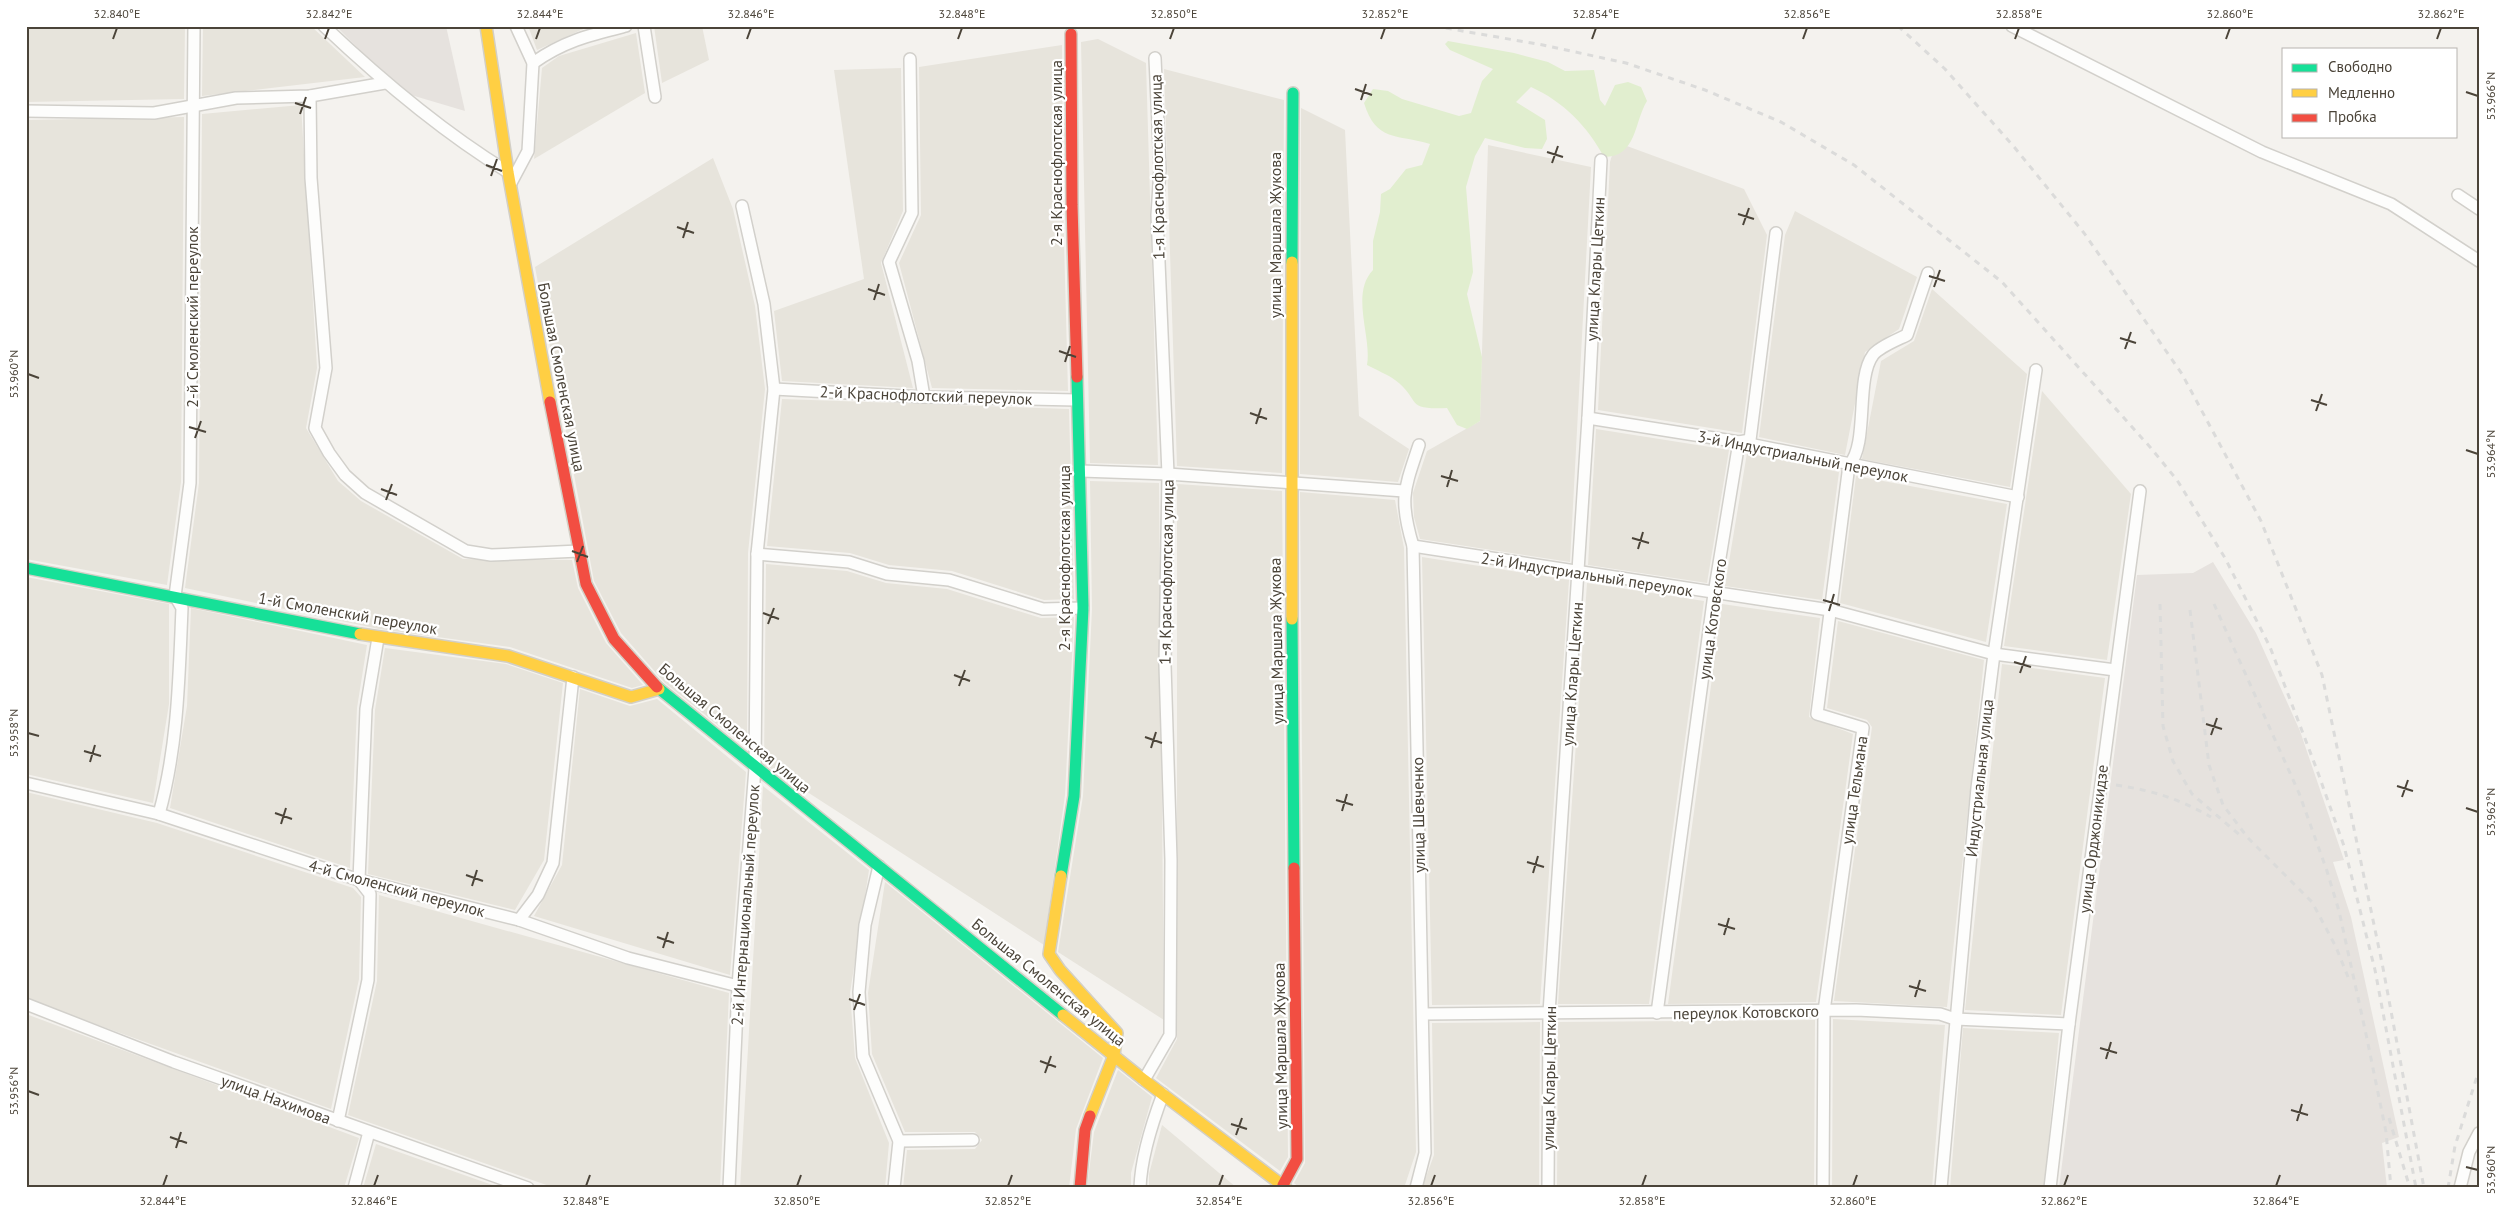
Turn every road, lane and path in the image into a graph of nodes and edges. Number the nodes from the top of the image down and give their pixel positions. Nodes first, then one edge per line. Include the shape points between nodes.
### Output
1 (194, 26) edge
2 (324, 26) edge
3 (486, 26) edge
4 (516, 26) edge
5 (626, 26) edge
6 (644, 26) edge
7 (2012, 26) edge
8 (1072, 34) dead end
9 (1155, 58) dead end
10 (910, 59) dead end
11 (533, 63) junction
12 (385, 83) junction
13 (1293, 93) dead end
14 (310, 96) junction
15 (655, 97) dead end
16 (193, 107) junction
17 (26, 111) edge
18 (1601, 160) dead end
19 (508, 172) junction
20 (511, 183) junction
21 (2458, 194) dead end
22 (742, 206) dead end
23 (2479, 208) edge
24 (1776, 233) dead end
25 (2479, 261) edge
26 (1928, 273) dead end
27 (2036, 370) dead end
28 (774, 390) junction
29 (924, 397) junction
30 (1078, 400) junction
31 (1588, 418) junction
32 (1739, 442) junction
33 (1419, 445) dead end
34 (1849, 465) junction
35 (1081, 472) junction
36 (1168, 474) junction
37 (1291, 483) junction
38 (1404, 491) junction
39 (2140, 492) dead end
40 (2018, 497) junction
41 (1412, 546) junction
42 (579, 550) junction
43 (757, 554) junction
44 (26, 568) edge
45 (1578, 572) junction
46 (1714, 594) junction
47 (175, 596) junction
48 (1083, 608) junction
49 (1830, 610) junction
50 (378, 638) junction
51 (1994, 654) junction
52 (2115, 670) junction
53 (573, 677) junction
54 (659, 689) junction
55 (756, 768) junction
56 (26, 783) edge
57 (159, 814) junction
58 (879, 866) junction
59 (358, 880) junction
60 (519, 920) junction
61 (738, 986) junction
62 (26, 1004) edge
63 (1824, 1011) junction
64 (1549, 1013) junction
65 (1657, 1013) junction
66 (1423, 1014) junction
67 (1955, 1018) junction
68 (2069, 1024) junction
69 (1114, 1055) junction
70 (1144, 1080) junction
71 (1163, 1094) junction
72 (338, 1121) junction
73 (370, 1132) junction
74 (2479, 1133) edge
75 (973, 1140) dead end
76 (899, 1141) junction
77 (1285, 1186) edge
78 (354, 1188) edge
79 (528, 1188) edge
80 (730, 1188) edge
81 (894, 1188) edge
82 (1080, 1188) edge
83 (1140, 1188) edge
84 (1416, 1188) edge
85 (1548, 1188) edge
86 (1823, 1188) edge
87 (1942, 1188) edge
88 (2050, 1188) edge
89 (2460, 1188) edge

1 - 16 street, 2-й Смоленский переулок
2 - 12 street
3 - 19 street, Большая Смоленская улица
4 - 11 street
5 - 11 street via 554,48
6 - 15 street
7 - 25 street via 2262,152 2391,204
8 - 30 street, 2-я Краснофлотская улица via 1072,205
9 - 36 street, 1-я Краснофлотская улица via 1160,169 1157,215
10 - 29 street via 912,213 890,262 918,360
11 - 20 street via 528,151
12 - 14 street
12 - 19 street
13 - 37 street, улица Маршала Жукова
14 - 16 street via 236,98
14 - 42 street via 311,178 326,368 315,428 328,453 345,475 366,493 466,551 492,555
16 - 17 street via 154,112
16 - 47 street, 2-й Смоленский переулок via 190,483
18 - 31 street, улица Клары Цеткин
19 - 20 street, Большая Смоленская улица
20 - 42 street, Большая Смоленская улица
21 - 23 street
22 - 28 street, 2-й Интернациональный переулок via 764,304
24 - 32 street, улица Котовского via 1750,440
26 - 34 street, улица Тельмана via 1907,335 1873,355 1865,376 1860,428 1853,461
27 - 40 street, Индустриальная улица
28 - 29 street, 2-й Краснофлотский переулок
28 - 43 street, 2-й Интернациональный переулок
29 - 30 street, 2-й Краснофлотский переулок
30 - 35 street, 2-я Краснофлотская улица
31 - 32 street, 3-й Индустриальный переулок
31 - 45 street, улица Клары Цеткин
32 - 34 street, 3-й Индустриальный переулок
32 - 46 street, улица Котовского
33 - 38 street, улица Шевченко
34 - 40 street, 3-й Индустриальный переулок
34 - 49 street, улица Тельмана
35 - 36 street
35 - 48 street, 2-я Краснофлотская улица
36 - 37 street
36 - 70 street, 1-я Краснофлотская улица via 1165,665 1171,860 1170,1035
37 - 38 street
37 - 77 street, улица Маршала Жукова via 1297,1159
38 - 41 street, улица Шевченко via 1405,518
39 - 52 street, улица Орджоникидзе
40 - 51 street, Индустриальная улица
41 - 45 street, 2-й Индустриальный переулок
41 - 66 street, улица Шевченко
42 - 54 street, Большая Смоленская улица via 586,584 614,638
43 - 48 street via 849,562 887,574 949,580 1043,609
43 - 55 street, 2-й Интернациональный переулок
44 - 47 street, 1-й Смоленский переулок
45 - 46 street, 2-й Индустриальный переулок
45 - 64 street, улица Клары Цеткин
46 - 49 street, 2-й Индустриальный переулок
46 - 65 street, улица Котовского
47 - 50 street, 1-й Смоленский переулок
47 - 57 street, 2-й Смоленский переулок via 182,608 178,705 170,776
48 - 69 street, 2-я Краснофлотская улица via 1074,796 1049,954 1117,1033
49 - 51 street, 2-й Индустриальный переулок
49 - 63 street, улица Тельмана via 1817,714 1863,728
50 - 53 street, 1-й Смоленский переулок via 508,656
50 - 59 street via 366,709
51 - 52 street, 2-й Индустриальный переулок
51 - 67 street, Индустриальная улица via 1977,788
52 - 68 street, улица Орджоникидзе
53 - 54 street, 1-й Смоленский переулок via 631,697
53 - 60 street via 553,863 538,895
54 - 55 street, Большая Смоленская улица
55 - 58 street, Большая Смоленская улица
55 - 61 street, 2-й Интернациональный переулок
56 - 57 street, 4-й Смоленский переулок
57 - 59 street, 4-й Смоленский переулок
58 - 69 street, Большая Смоленская улица
58 - 76 street via 865,925 858,992 863,1056
59 - 60 street, 4-й Смоленский переулок
59 - 72 street via 370,894 368,980
60 - 61 street, 4-й Смоленский переулок via 628,958
61 - 80 street, 2-й Интернациональный переулок
62 - 72 street, улица Нахимова
63 - 65 street, переулок Котовского
63 - 67 street, переулок Котовского via 1940,1014
63 - 86 street, улица Тельмана
64 - 65 street, переулок Котовского
64 - 66 street, переулок Котовского
64 - 85 street, улица Клары Цеткин
66 - 84 street, улица Шевченко via 1425,1153
67 - 68 street, переулок Котовского
67 - 87 street, Индустриальная улица
68 - 88 street, улица Орджоникидзе
69 - 70 street, Большая Смоленская улица
69 - 82 street, 2-я Краснофлотская улица via 1085,1130
70 - 71 street, Большая Смоленская улица
71 - 77 street, Большая Смоленская улица
71 - 83 street via 1140,1173
72 - 73 street, улица Нахимова
73 - 78 street
73 - 79 street, улица Нахимова
74 - 89 street via 2469,1152
75 - 76 street
76 - 81 street

